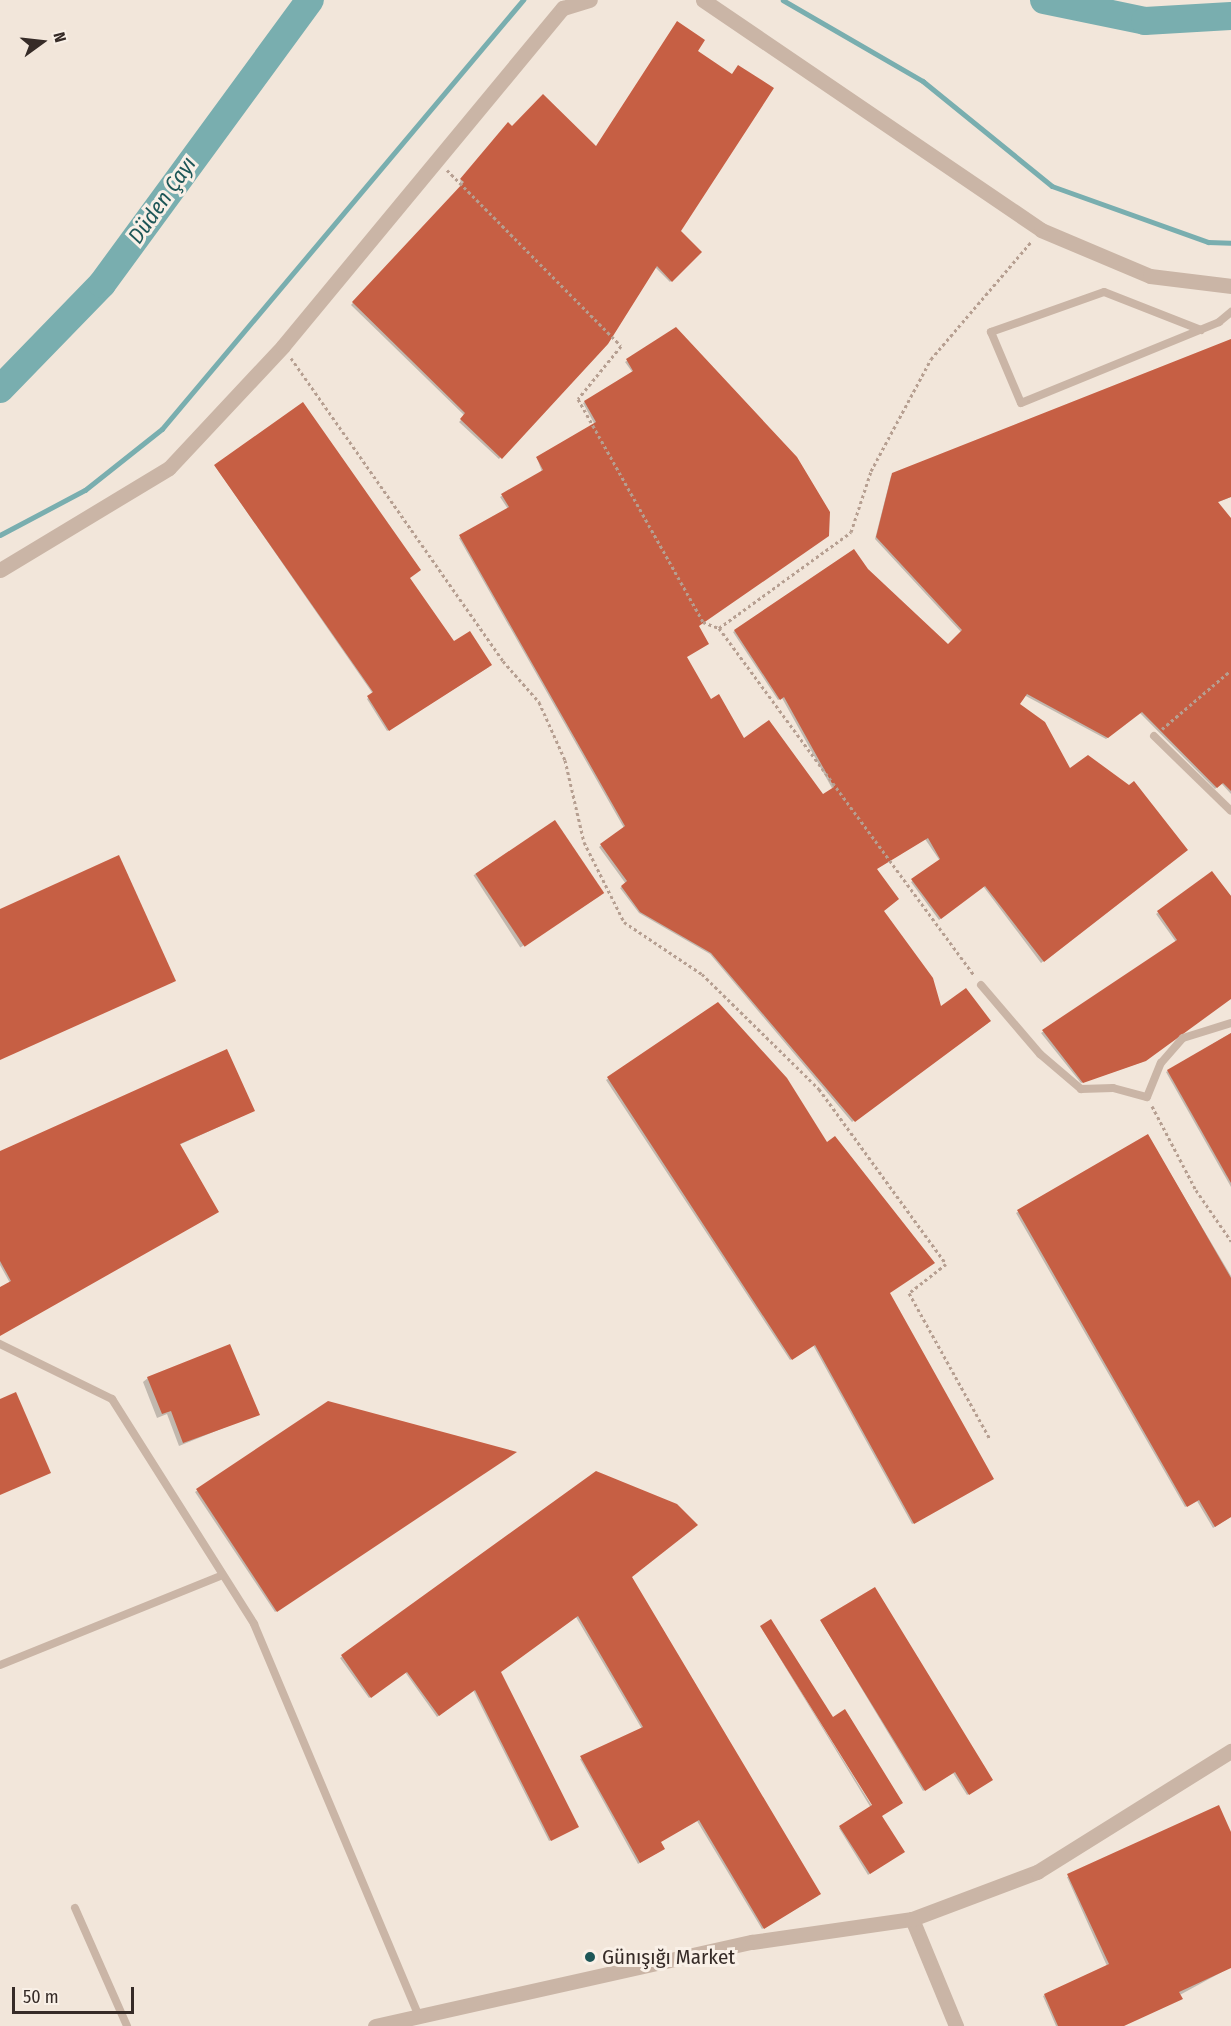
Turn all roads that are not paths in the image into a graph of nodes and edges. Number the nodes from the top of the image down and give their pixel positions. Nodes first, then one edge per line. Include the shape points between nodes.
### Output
1 (590, 0) edge
2 (703, 0) edge
3 (1231, 286) edge
4 (1231, 312) edge
5 (1201, 330) junction
6 (0, 570) edge
7 (1154, 736) road end
8 (1231, 811) edge
9 (981, 985) road end
10 (1231, 1023) edge
11 (0, 1344) edge
12 (223, 1575) junction
13 (0, 1665) edge
14 (1231, 1751) edge
15 (75, 1908) dead end
16 (912, 1919) junction
17 (422, 2020) edge
18 (127, 2026) edge
19 (375, 2026) edge
20 (956, 2026) edge

1 - 6 street via 562,8 283,346 169,468
2 - 3 street via 1041,230 1150,276
4 - 5 lane
5 - 5 lane via 1021,403 991,332 1104,292
7 - 8 lane
9 - 10 lane via 1040,1054 1081,1089 1113,1088 1147,1097 1161,1063 1183,1038
11 - 12 lane via 112,1400
12 - 13 lane
12 - 17 lane via 254,1624
14 - 16 street via 1037,1872
15 - 18 lane
16 - 17 street via 752,1942
16 - 20 street
17 - 19 street

